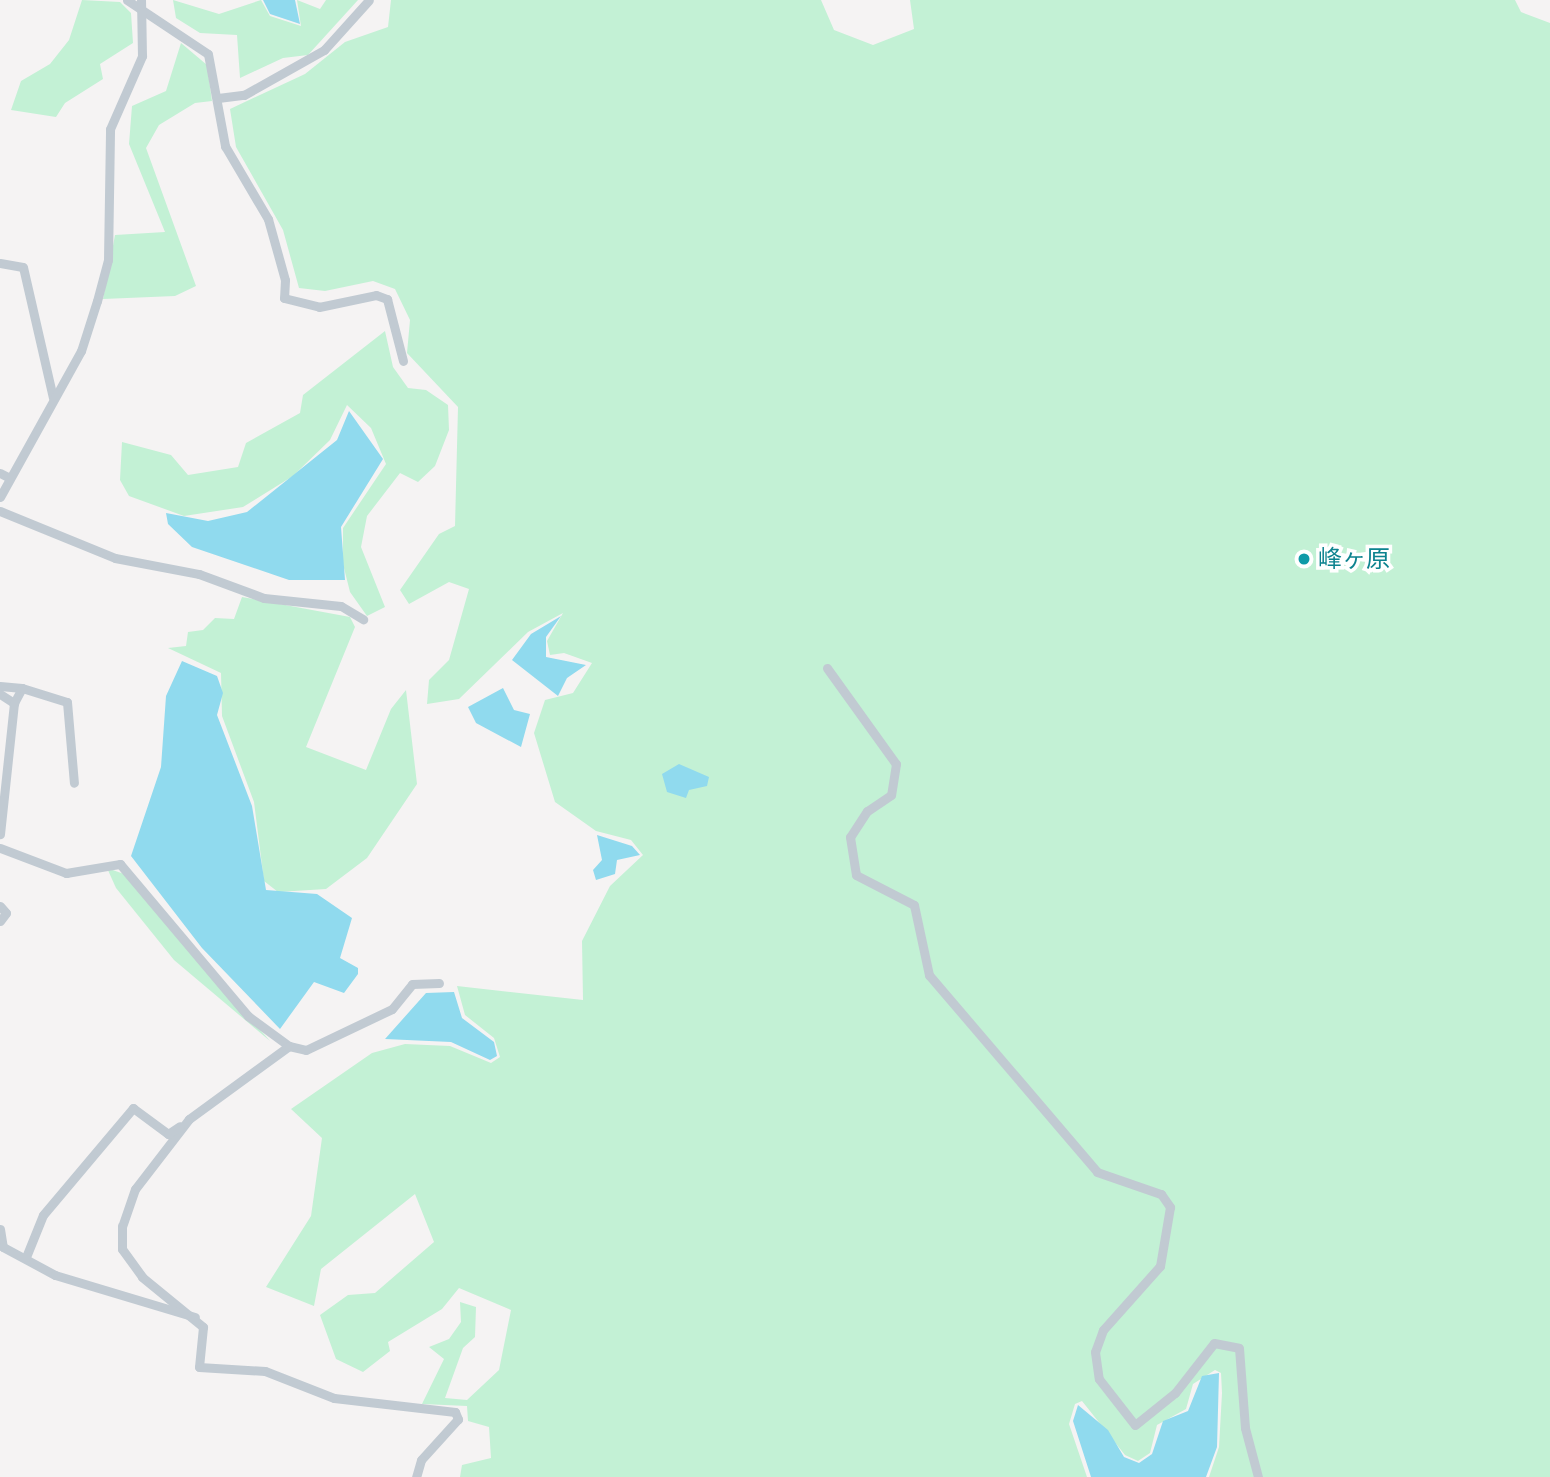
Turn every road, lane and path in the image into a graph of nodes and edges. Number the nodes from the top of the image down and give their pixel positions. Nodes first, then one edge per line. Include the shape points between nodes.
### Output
1 (127, 0) edge
2 (369, 0) edge
3 (142, 4) edge
4 (218, 98) junction
5 (0, 262) edge
6 (403, 361) dead end
7 (54, 398) junction
8 (0, 473) edge
9 (10, 478) junction
10 (0, 497) edge
11 (0, 511) edge
12 (363, 619) dead end
13 (827, 668) dead end
14 (0, 686) edge
15 (22, 688) junction
16 (0, 694) edge
17 (14, 703) junction
18 (74, 783) dead end
19 (0, 834) edge
20 (0, 848) edge
21 (0, 906) edge
22 (0, 921) edge
23 (439, 983) dead end
24 (289, 1046) junction
25 (189, 1119) junction
26 (0, 1229) edge
27 (26, 1257) junction
28 (195, 1317) junction
29 (416, 1477) edge
30 (1258, 1477) edge

1 - 3 street
2 - 4 street via 324,50 244,95
3 - 4 street via 208,54
3 - 7 street via 142,56 110,129 108,260 81,351
4 - 6 street via 225,146 268,219 285,280 284,298 318,307 376,295 387,299 394,308
5 - 7 street via 23,267
7 - 9 street
8 - 9 street
9 - 10 street
11 - 12 street via 115,558 199,574 264,598 341,606
13 - 30 street via 896,764 891,795 867,811 850,837 856,874 914,905 929,975 1097,1172 1161,1194 1170,1207 1160,1266 1103,1330 1095,1352 1099,1379 1135,1425 1175,1394 1214,1343 1240,1348 1245,1428
14 - 15 street
15 - 17 street
15 - 18 street via 67,702
16 - 17 street
17 - 19 street
20 - 24 street via 66,873 120,864 248,1016
21 - 22 street via 6,913
23 - 24 street via 412,985 392,1009 306,1050
24 - 25 street
25 - 27 street via 168,1134 133,1108 43,1215
25 - 28 street via 135,1189 121,1233 129,1264
26 - 27 street via 3,1247
27 - 28 street via 55,1275
28 - 29 street via 203,1326 199,1367 265,1371 334,1398 455,1412 458,1419 421,1460

